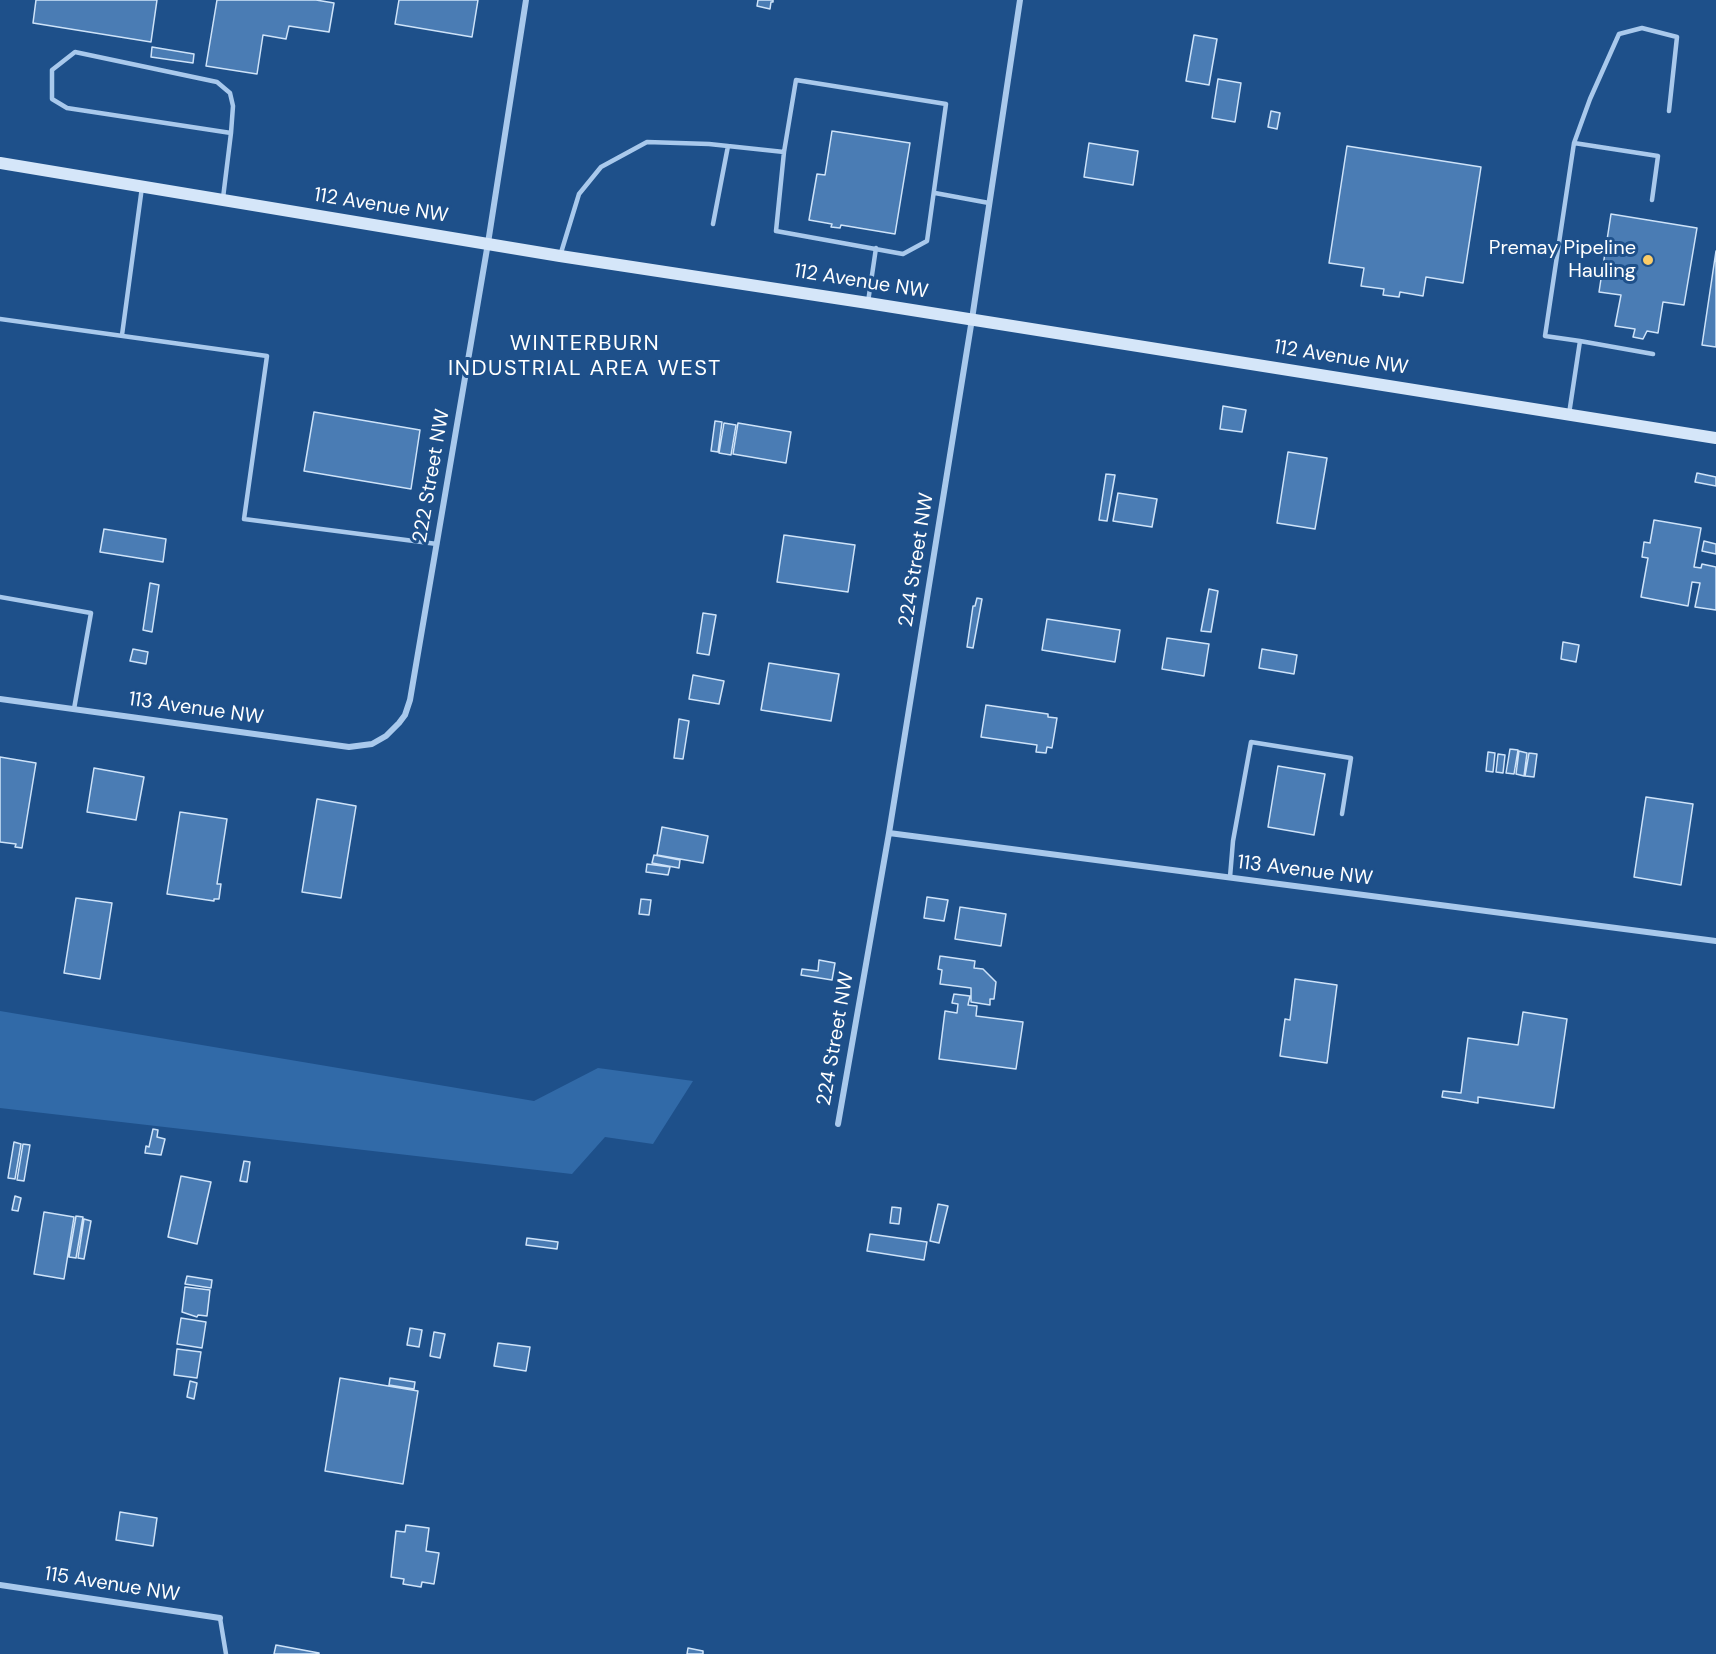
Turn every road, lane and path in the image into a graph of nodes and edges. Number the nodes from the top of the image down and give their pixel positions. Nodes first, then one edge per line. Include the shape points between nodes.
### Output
1 (526, 0) edge
2 (1020, 0) edge
3 (1669, 111) dead end
4 (231, 133) junction
5 (1574, 143) junction
6 (728, 146) junction
7 (784, 152) junction
8 (0, 163) edge
9 (142, 187) junction
10 (935, 194) junction
11 (223, 200) junction
12 (1652, 200) dead end
13 (989, 203) junction
14 (713, 224) dead end
15 (488, 243) junction
16 (876, 248) junction
17 (560, 256) junction
18 (868, 303) junction
19 (0, 319) edge
20 (972, 319) junction
21 (122, 335) junction
22 (1580, 341) junction
23 (1653, 354) dead end
24 (1569, 414) junction
25 (1716, 438) edge
26 (437, 544) junction
27 (0, 597) edge
28 (0, 699) edge
29 (74, 709) junction
30 (386, 736) joint
31 (1342, 814) dead end
32 (889, 833) junction
33 (1230, 878) junction
34 (1716, 941) edge
35 (838, 1124) dead end
36 (0, 1585) edge
37 (220, 1618) joint
38 (226, 1654) edge

1 - 15 street, 222 Street NW
2 - 13 street, 224 Street NW
3 - 5 lane via 1677,37 1642,28 1619,34
4 - 4 lane via 230,93 218,82 75,52 52,70 52,99 67,108
4 - 11 lane
5 - 12 lane via 1658,156
5 - 22 lane via 1545,336
6 - 7 lane
6 - 14 lane
6 - 17 lane via 646,142 602,167 579,194
7 - 10 lane via 796,80 946,104
7 - 16 lane via 776,231
8 - 9 street, 112 Avenue NW
9 - 11 street, 112 Avenue NW
9 - 21 lane
10 - 13 lane
10 - 16 lane via 927,241 903,254
11 - 15 street, 112 Avenue NW
13 - 20 street, 224 Street NW
15 - 17 street, 112 Avenue NW
15 - 26 street, 222 Street NW
16 - 18 lane
17 - 18 street, 112 Avenue NW
18 - 20 street, 112 Avenue NW
19 - 21 lane
20 - 24 street, 112 Avenue NW
20 - 32 street, 224 Street NW
21 - 26 lane via 267,356 244,519
22 - 23 lane
22 - 24 lane
24 - 25 street, 112 Avenue NW
26 - 30 street, 222 Street NW via 410,700 405,715
27 - 29 lane via 92,613
28 - 29 street, 113 Avenue NW
29 - 30 street, 113 Avenue NW via 349,747 372,744
31 - 33 lane via 1351,758 1251,742
32 - 33 street, 113 Avenue NW
32 - 35 street, 224 Street NW
33 - 34 street, 113 Avenue NW
36 - 37 street, 115 Avenue NW
37 - 38 lane

